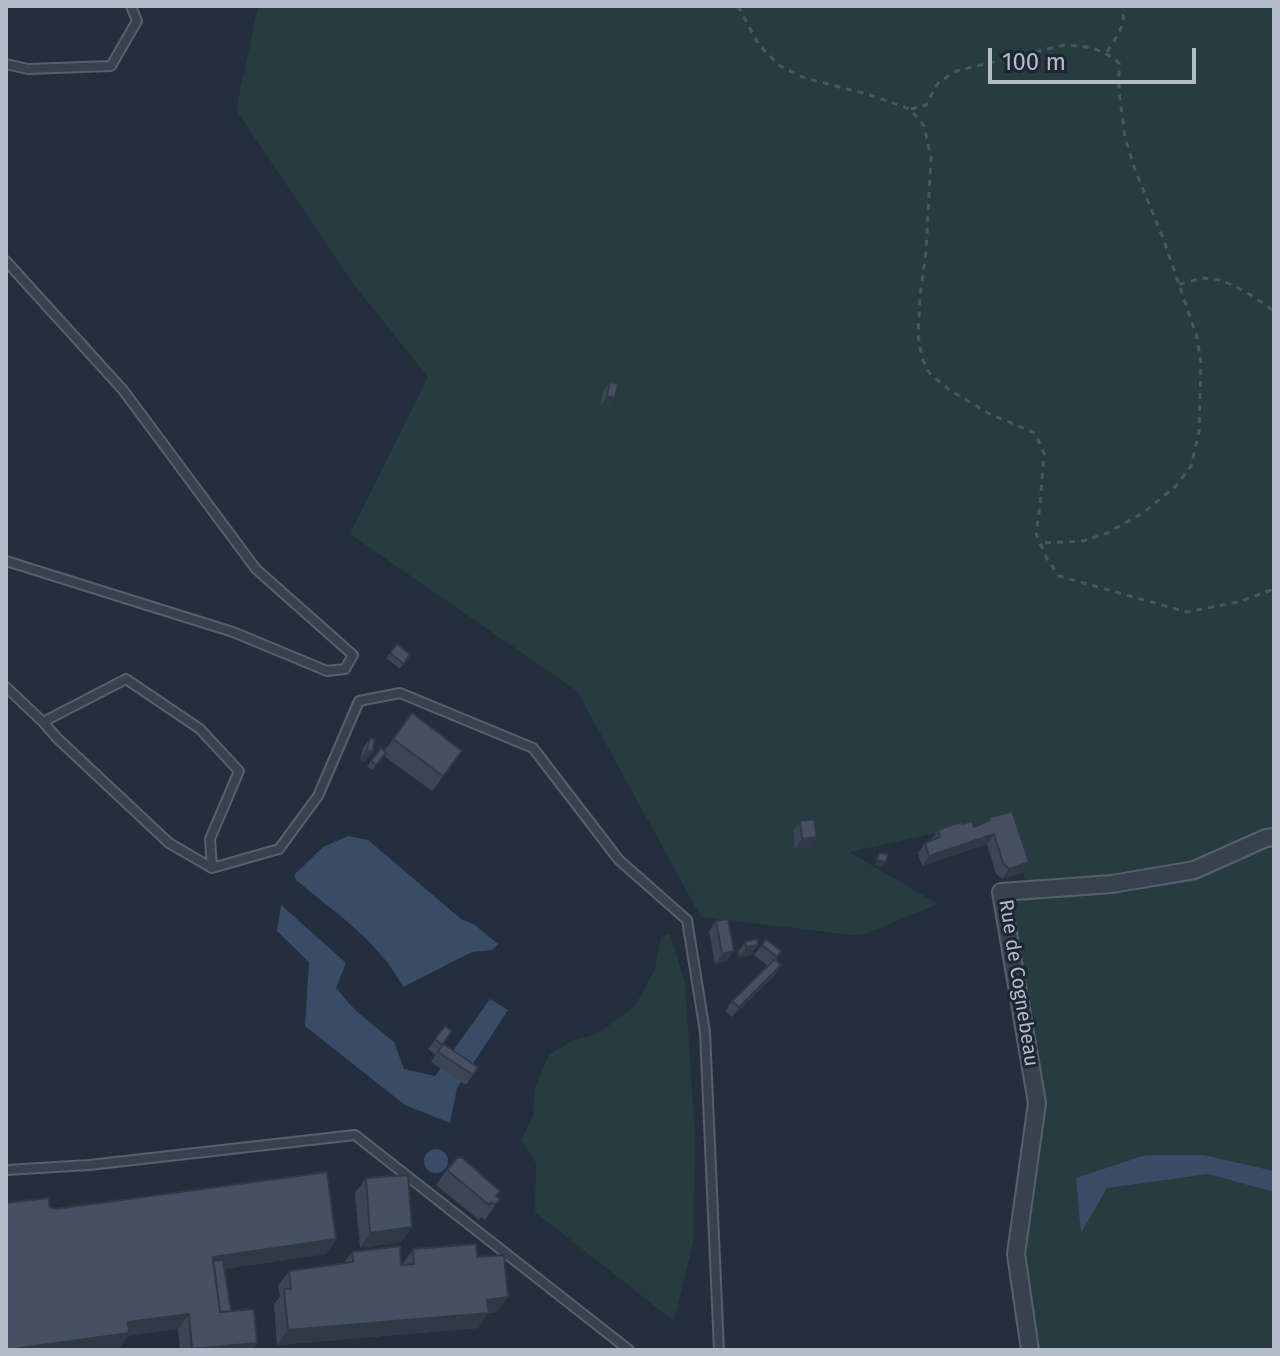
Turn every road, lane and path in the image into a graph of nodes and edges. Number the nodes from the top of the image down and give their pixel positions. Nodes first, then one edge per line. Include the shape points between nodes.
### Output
1 (131, 6) edge
2 (738, 6) edge
3 (1122, 6) edge
4 (1107, 52) junction
5 (6, 64) edge
6 (910, 109) junction
7 (6, 261) edge
8 (1178, 285) junction
9 (1274, 311) edge
10 (1036, 534) junction
11 (6, 561) edge
12 (1274, 589) edge
13 (6, 687) edge
14 (43, 722) junction
15 (1274, 837) edge
16 (212, 868) junction
17 (6, 1170) edge
18 (629, 1350) edge
19 (719, 1350) edge
20 (1030, 1350) edge

1 - 5 lane via 137,21 111,66 28,69
2 - 6 path via 759,45 780,66
3 - 4 path via 1124,25
4 - 6 path via 1064,45 956,71 938,83 926,105
4 - 8 path via 1119,63 1125,137
6 - 10 path via 924,126 931,157 918,335 922,358 930,374 951,391 1035,433 1044,453
7 - 11 lane via 123,390 256,569 353,655 345,669 327,671 233,632
8 - 9 path via 1204,278 1227,283
8 - 10 path via 1201,363 1199,432 1191,466 1143,513 1107,533 1055,543 1041,543
10 - 12 path via 1059,576 1187,612
13 - 14 lane
14 - 16 lane via 169,843
14 - 16 lane via 126,679 200,729 239,771 210,839
15 - 20 street, Rue de Cognebeau via 1194,870 1112,884 1001,892 1037,1103 1016,1254
16 - 19 lane via 279,849 318,796 359,701 400,693 533,748 619,860 687,920 705,1032
17 - 18 lane via 355,1135

